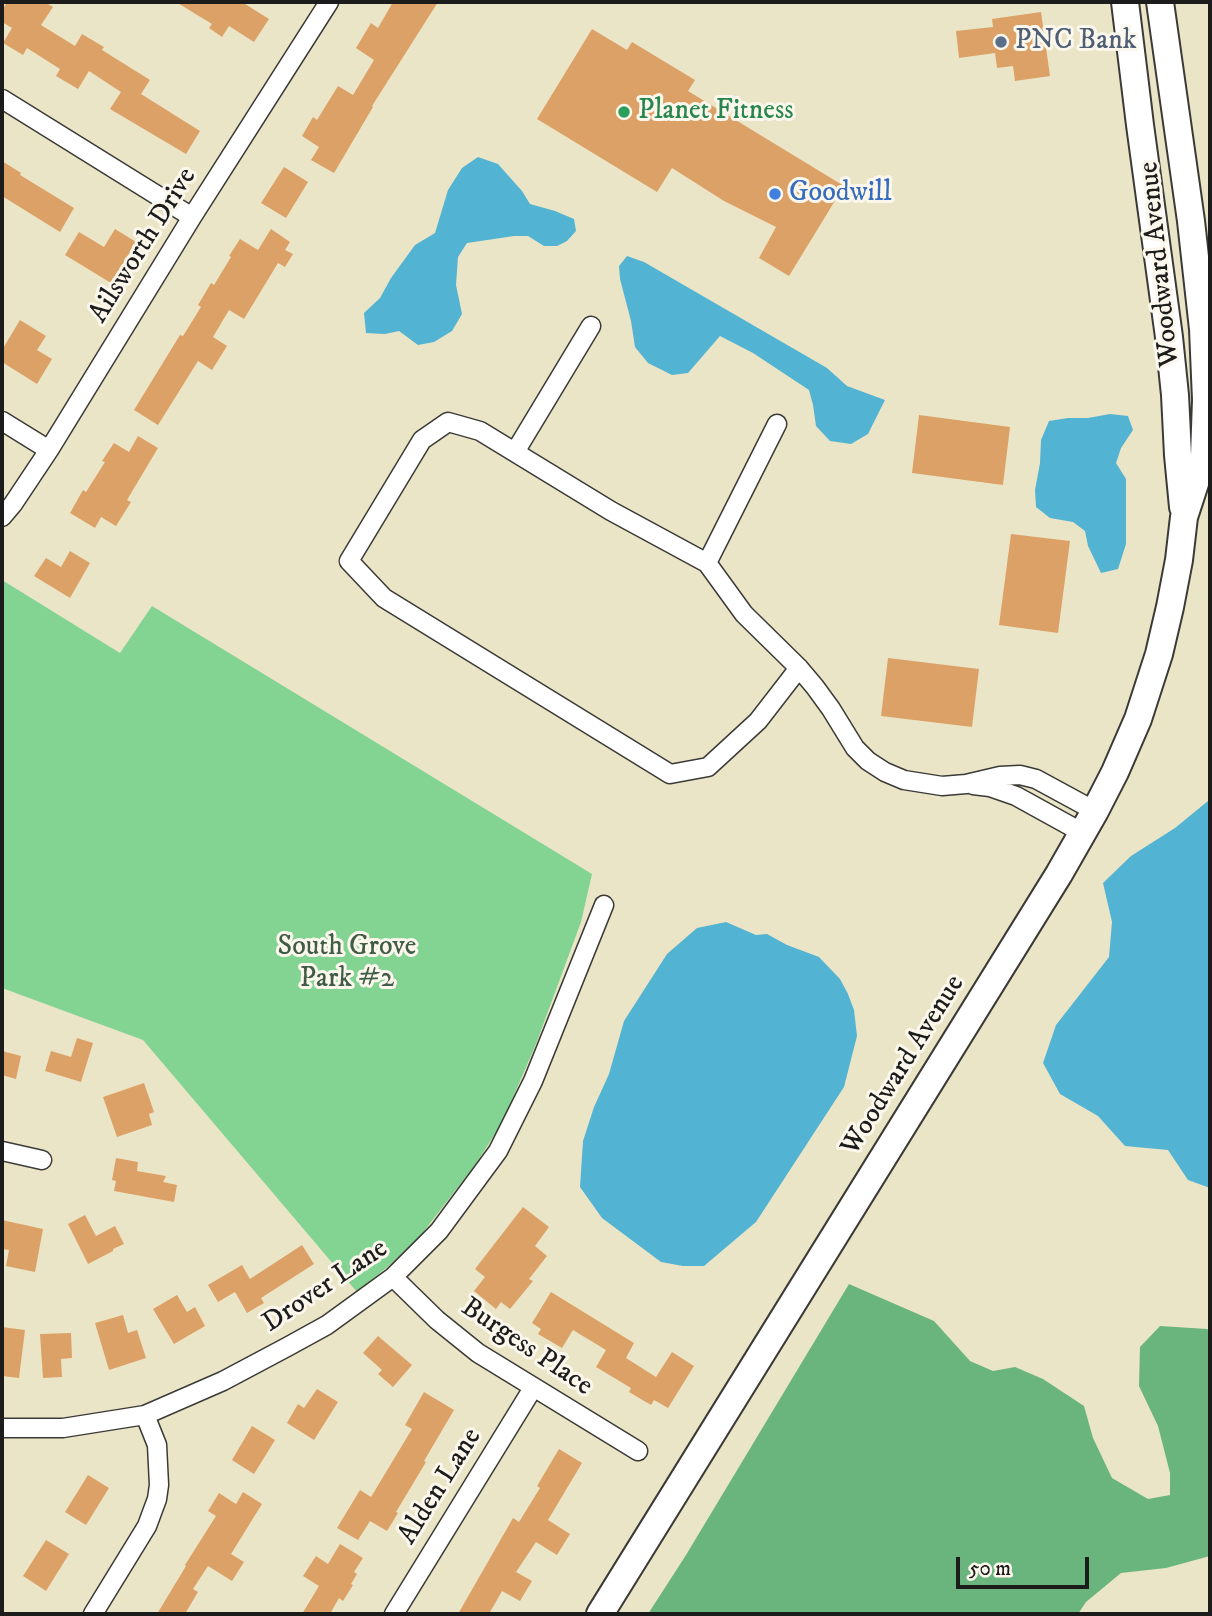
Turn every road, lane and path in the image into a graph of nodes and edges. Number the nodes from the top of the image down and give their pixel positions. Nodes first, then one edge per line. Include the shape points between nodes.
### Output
1 (329, 2) edge
2 (1125, 2) edge
3 (1160, 2) edge
4 (2, 99) edge
5 (192, 217) junction
6 (591, 326) dead end
7 (2, 421) edge
8 (777, 424) dead end
9 (49, 450) junction
10 (515, 452) junction
11 (2, 517) edge
12 (1184, 517) junction
13 (707, 563) junction
14 (799, 668) junction
15 (966, 784) junction
16 (1089, 822) junction
17 (604, 905) dead end
18 (2, 1151) edge
19 (42, 1160) dead end
20 (393, 1277) junction
21 (533, 1388) junction
22 (145, 1415) junction
23 (2, 1428) edge
24 (638, 1451) dead end
25 (93, 1614) edge
26 (394, 1614) edge
27 (600, 1614) edge

1 - 5 street, Ailsworth Drive
2 - 12 main road, Woodward Avenue via 1169,337
3 - 12 main road, Woodward Avenue via 1203,329 1204,456
4 - 5 street
5 - 9 street, Ailsworth Drive
6 - 10 street
7 - 9 street
8 - 13 street
9 - 11 street, Ailsworth Drive
10 - 13 street
10 - 14 street via 480,431 449,422 422,440 349,561 384,598 670,774 708,767 758,721
12 - 16 main road, Woodward Avenue via 1159,654 1138,719
13 - 14 street via 744,614
14 - 15 street via 868,761 904,780 942,786
15 - 16 street via 990,787
15 - 16 street via 1000,776 1036,779
16 - 27 main road, Woodward Avenue
17 - 20 street, Drover Lane via 533,1081 498,1151 439,1231
18 - 19 street
20 - 21 street, Burgess Place via 455,1336
20 - 22 street, Drover Lane via 327,1325 200,1392
21 - 24 street, Burgess Place
21 - 26 street, Alden Lane
22 - 23 street, Drover Lane via 63,1428
22 - 25 street via 157,1444 157,1499 147,1525

